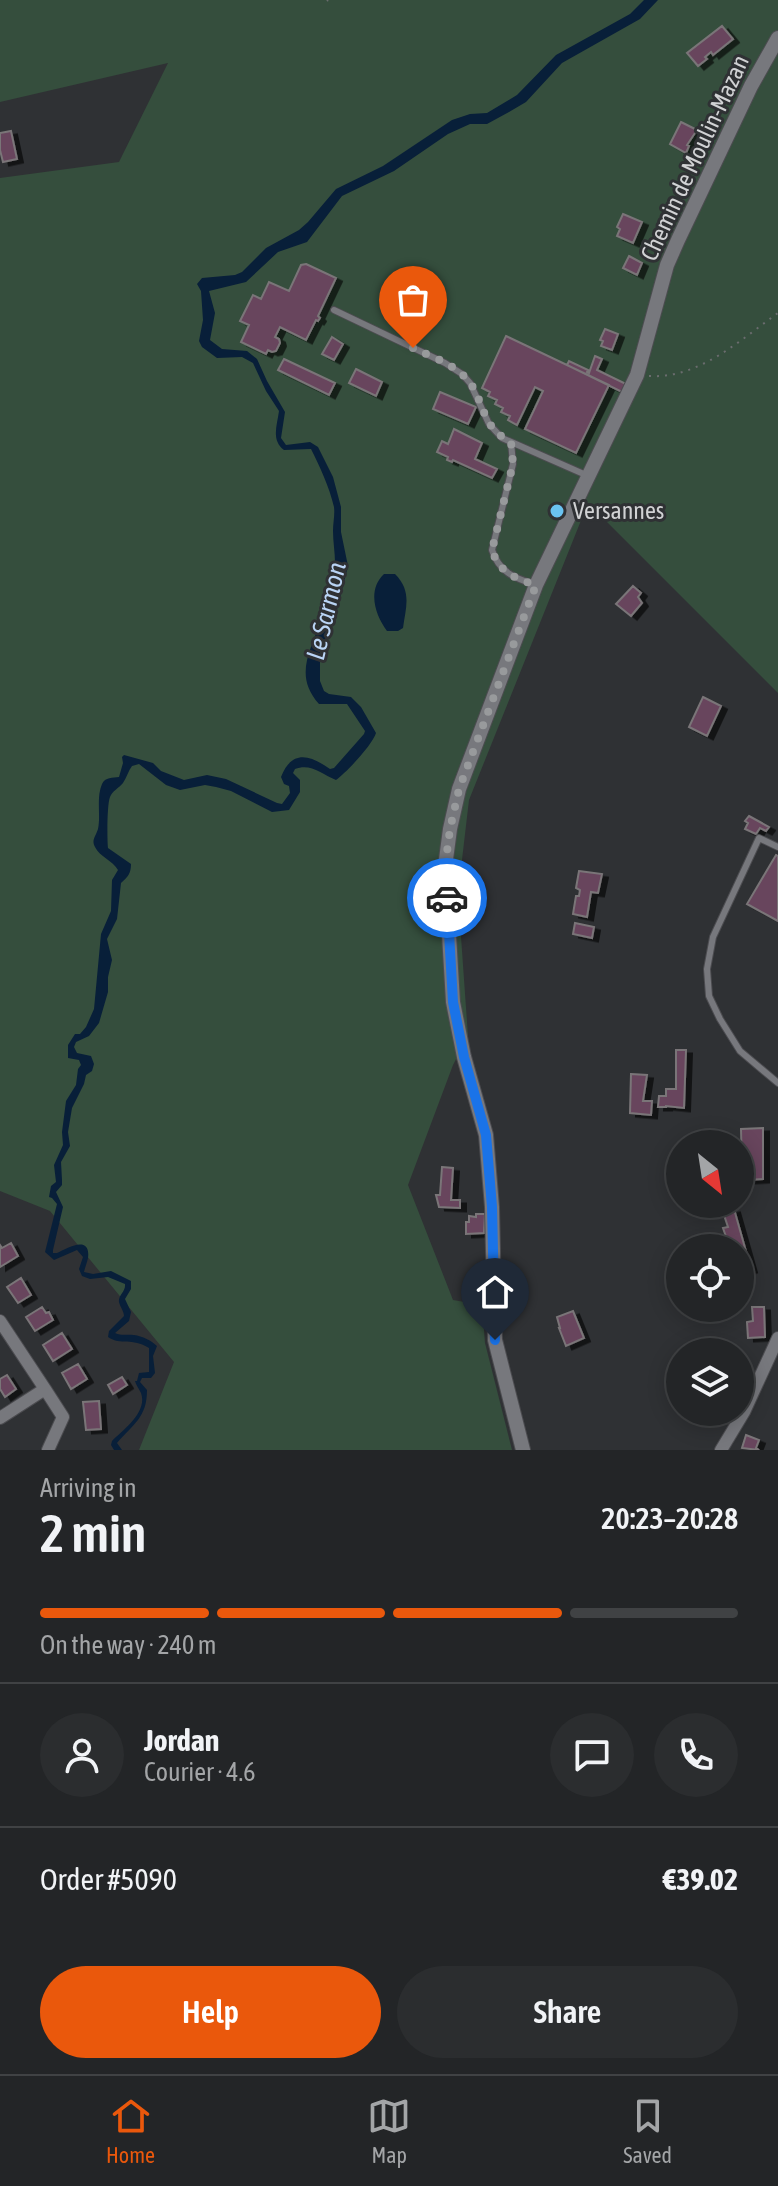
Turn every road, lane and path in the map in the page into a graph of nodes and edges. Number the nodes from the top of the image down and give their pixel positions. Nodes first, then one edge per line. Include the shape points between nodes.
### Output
1 (778, 38) edge
2 (334, 310) dead end
3 (778, 313) edge
4 (637, 375) junction
5 (511, 442) junction
6 (589, 477) junction
7 (536, 585) junction
8 (778, 847) edge
9 (778, 1083) edge
10 (0, 1321) edge
11 (778, 1338) edge
12 (45, 1389) junction
13 (0, 1418) edge
14 (48, 1450) edge
15 (523, 1450) edge
16 (721, 1450) edge

1 - 4 street, Chemin de Moulin-Mazan via 667,265
2 - 5 lane via 462,374 494,431
3 - 4 path via 693,370 660,377
4 - 6 street, Chemin de Moulin-Mazan
5 - 6 lane
5 - 7 lane via 513,464 492,550 501,568
6 - 7 street, Chemin de Moulin-Mazan
7 - 15 street, Chemin de Moulin-Mazan via 459,789 445,867 453,1002 486,1135 495,1340
8 - 9 lane via 759,838 713,937 707,969 709,996 740,1051
10 - 12 street
11 - 16 street
12 - 13 street
12 - 14 street via 63,1417

